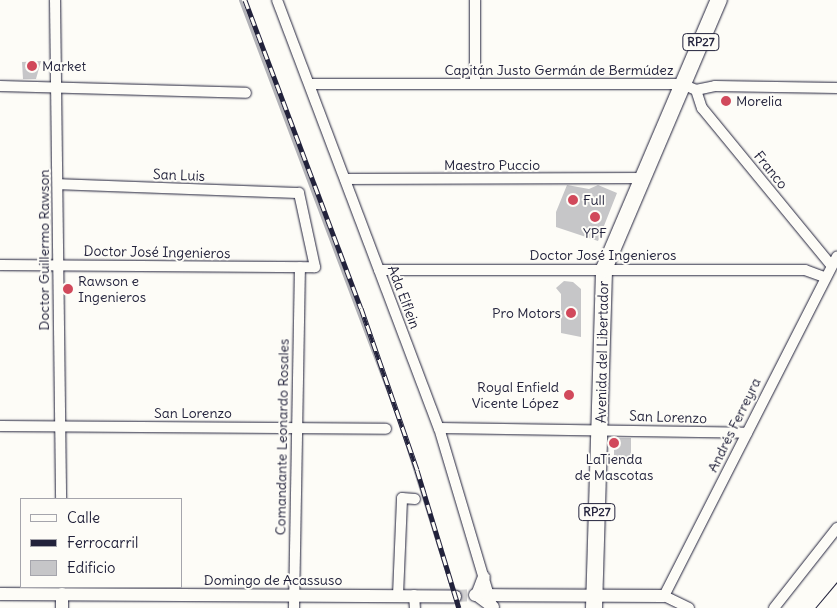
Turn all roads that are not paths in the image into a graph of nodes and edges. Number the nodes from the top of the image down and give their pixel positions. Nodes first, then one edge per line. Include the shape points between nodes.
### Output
1 (55, 0) edge
2 (277, 0) edge
3 (475, 0) edge
4 (720, 0) edge
5 (310, 84) junction
6 (475, 84) junction
7 (0, 86) edge
8 (57, 87) junction
9 (689, 87) junction
10 (837, 88) edge
11 (246, 93) dead end
12 (640, 178) junction
13 (345, 179) junction
14 (59, 184) junction
15 (837, 256) edge
16 (60, 264) junction
17 (831, 264) junction
18 (0, 265) edge
19 (300, 267) junction
20 (315, 267) joint
21 (604, 268) junction
22 (380, 270) junction
23 (824, 277) junction
24 (0, 426) edge
25 (295, 426) junction
26 (60, 427) junction
27 (439, 428) junction
28 (600, 428) junction
29 (386, 429) dead end
30 (747, 433) junction
31 (61, 498) edge
32 (415, 498) dead end
33 (837, 528) edge
34 (484, 577) joint
35 (62, 590) edge
36 (0, 594) edge
37 (294, 595) junction
38 (398, 595) junction
39 (455, 596) tunnel mouth
40 (664, 596) junction
41 (485, 600) edge
42 (415, 602) edge
43 (594, 602) edge
44 (62, 608) edge
45 (294, 608) edge
46 (657, 608) edge
47 (689, 608) edge
48 (774, 608) edge

1 - 8 street, Doctor Guillermo Rawson
2 - 5 street, Ada Elflein
3 - 6 street
4 - 9 main road, Avenida del Libertador / RP27
5 - 6 street, Capitán Justo Germán de Bermúdez
5 - 13 street, Ada Elflein
6 - 9 street, Capitán Justo Germán de Bermúdez
7 - 8 street
8 - 11 street
8 - 14 street, Doctor Guillermo Rawson
9 - 10 street, Capitán Justo Germán de Bermúdez
9 - 12 main road, Avenida del Libertador / RP27
9 - 17 street, Franco via 702,108
12 - 13 street, Maestro Puccio
12 - 21 main road, Avenida del Libertador / RP27
13 - 22 street, Ada Elflein
14 - 16 street, Doctor Guillermo Rawson
14 - 20 street, San Luis via 299,193
15 - 17 street, Andrés Ferreyra
16 - 18 street, Doctor José Ingenieros
16 - 19 street, Doctor José Ingenieros
16 - 26 street, Doctor Guillermo Rawson
17 - 23 street, Andrés Ferreyra
19 - 20 street, Doctor José Ingenieros
19 - 25 street, Comandante Leonardo Rosales
21 - 22 street, Doctor José Ingenieros
21 - 23 street, Doctor José Ingenieros via 805,270
21 - 28 main road, Avenida del Libertador / RP27
22 - 27 street, Ada Elflein
23 - 30 street, Andrés Ferreyra
24 - 26 street, San Lorenzo
25 - 26 street, San Lorenzo
25 - 29 street, San Lorenzo
25 - 37 street, Comandante Leonardo Rosales
26 - 31 street, Doctor Guillermo Rawson
27 - 28 street, San Lorenzo
27 - 34 street, Ada Elflein
28 - 30 street, San Lorenzo
28 - 43 main road, Avenida del Libertador / RP27
30 - 40 street, Andrés Ferreyra
32 - 38 street via 402,498
33 - 48 street
34 - 41 street
35 - 36 street, Domingo de Acassuso
35 - 37 street, Domingo de Acassuso
35 - 44 street
37 - 38 street, Domingo de Acassuso
37 - 45 street, Comandante Leonardo Rosales
38 - 42 street, Domingo de Acassuso
39 - 42 street, Domingo de Acassuso
40 - 43 street
40 - 46 street, Andrés Ferreyra
40 - 47 street
41 - 43 street

